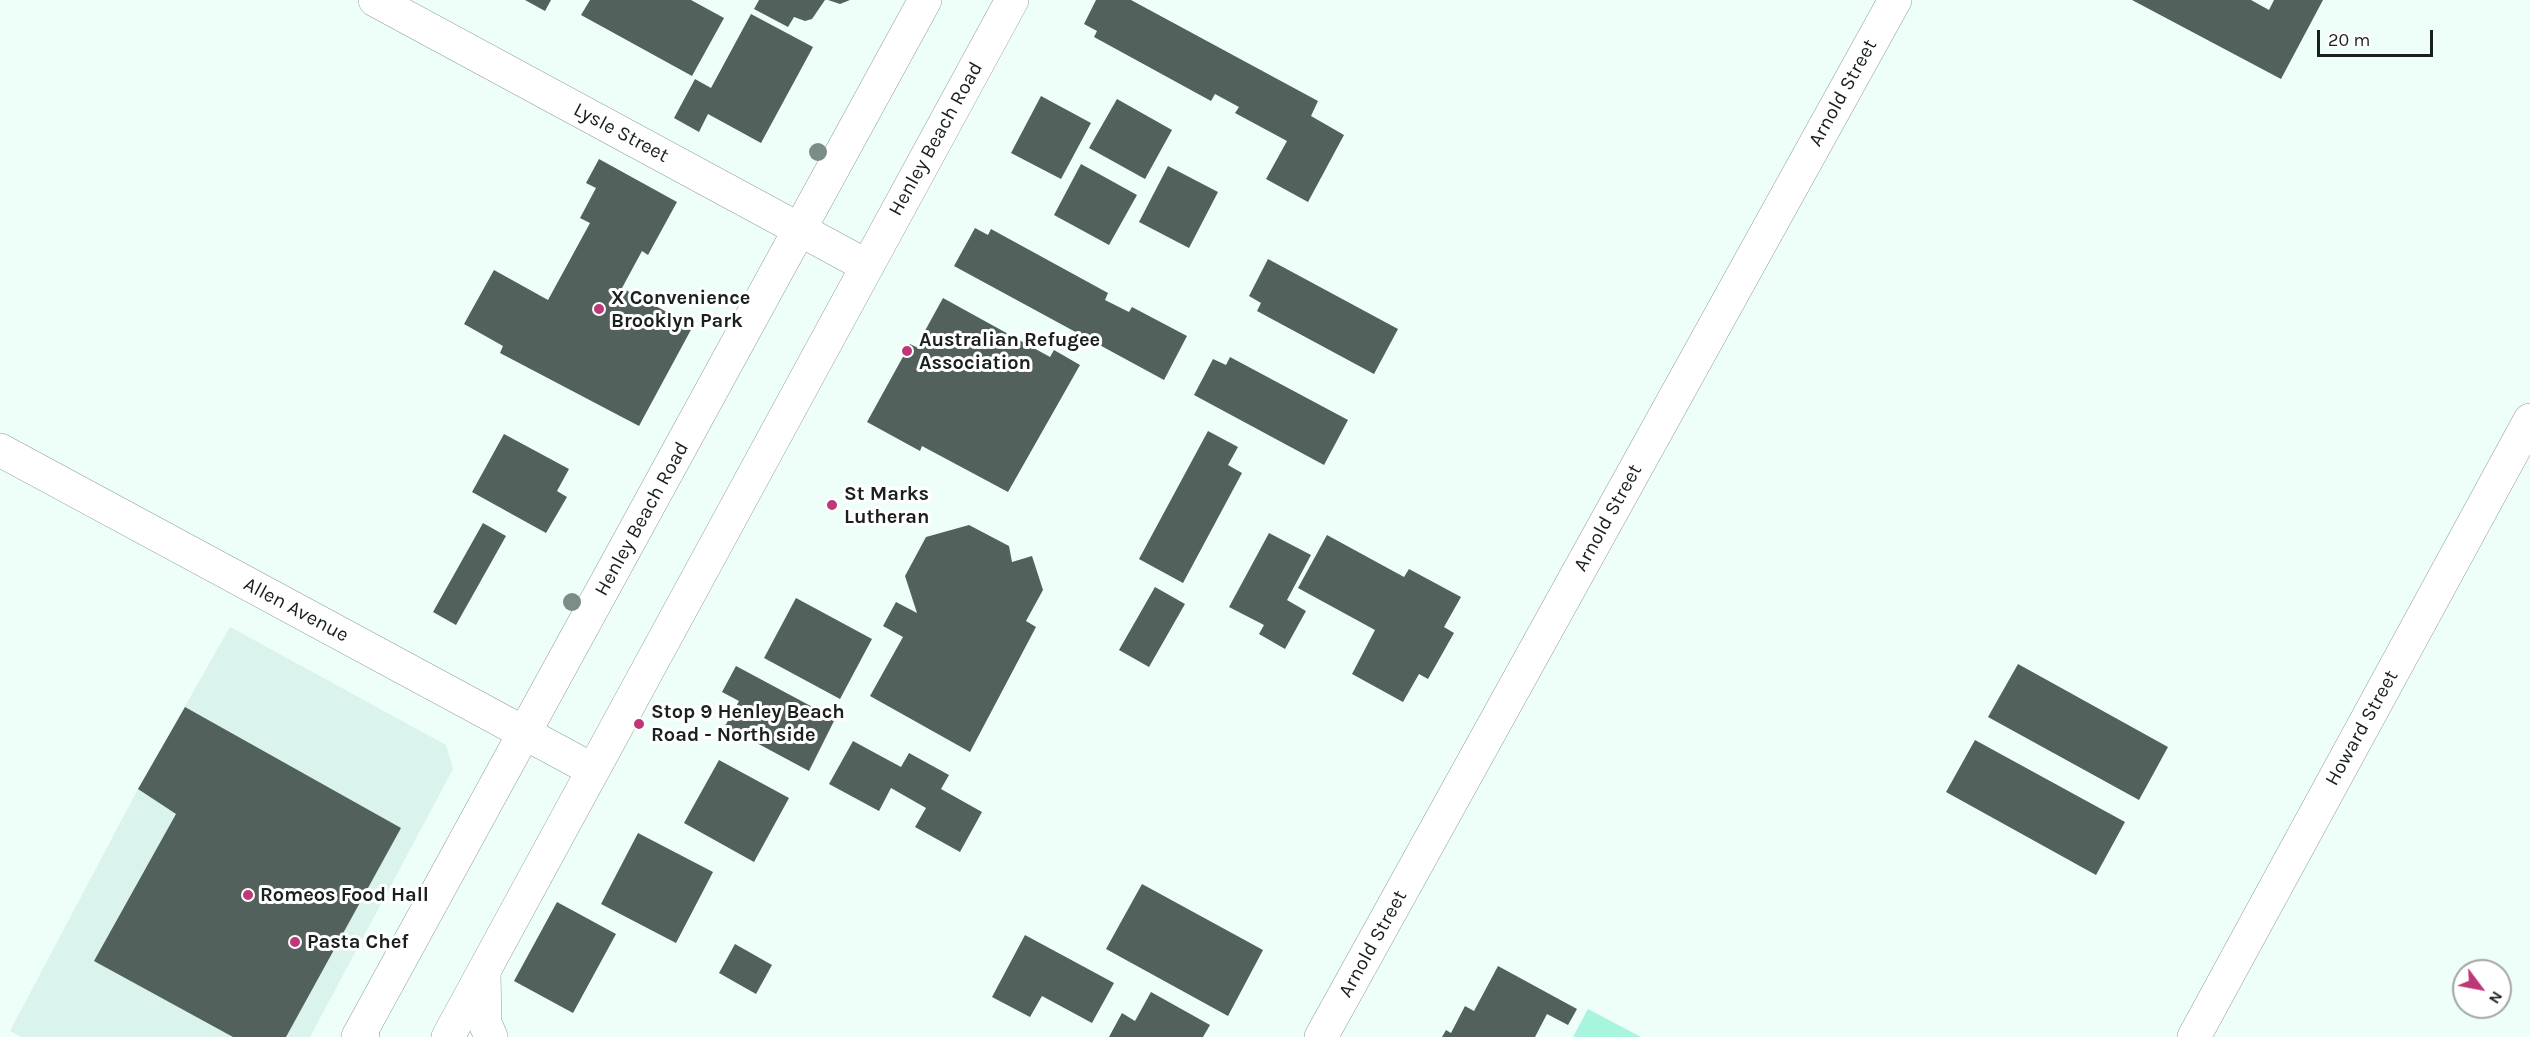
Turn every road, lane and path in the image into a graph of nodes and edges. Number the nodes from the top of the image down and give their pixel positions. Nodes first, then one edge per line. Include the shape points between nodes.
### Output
1 (375, 0) edge
2 (925, 0) edge
3 (1012, 0) edge
4 (1895, 0) edge
5 (800, 229) junction
6 (867, 266) junction
7 (2530, 420) edge
8 (0, 450) edge
9 (525, 733) junction
10 (593, 770) junction
11 (484, 971) junction
12 (360, 1036) edge
13 (448, 1037) edge
14 (491, 1037) edge
15 (1321, 1037) edge
16 (2194, 1037) edge

1 - 5 street, Lysle Street
2 - 5 street, Henley Beach Road
3 - 6 street, Henley Beach Road
4 - 15 street, Arnold Street
5 - 6 street, Lysle Street
5 - 9 street, Henley Beach Road
6 - 10 street, Henley Beach Road
7 - 16 street, Howard Street
8 - 9 street, Allen Avenue
9 - 10 street, Allen Avenue
9 - 12 street, Henley Beach Road
10 - 11 street, Henley Beach Road
11 - 13 street, Henley Beach Road
11 - 14 street via 485,1023

